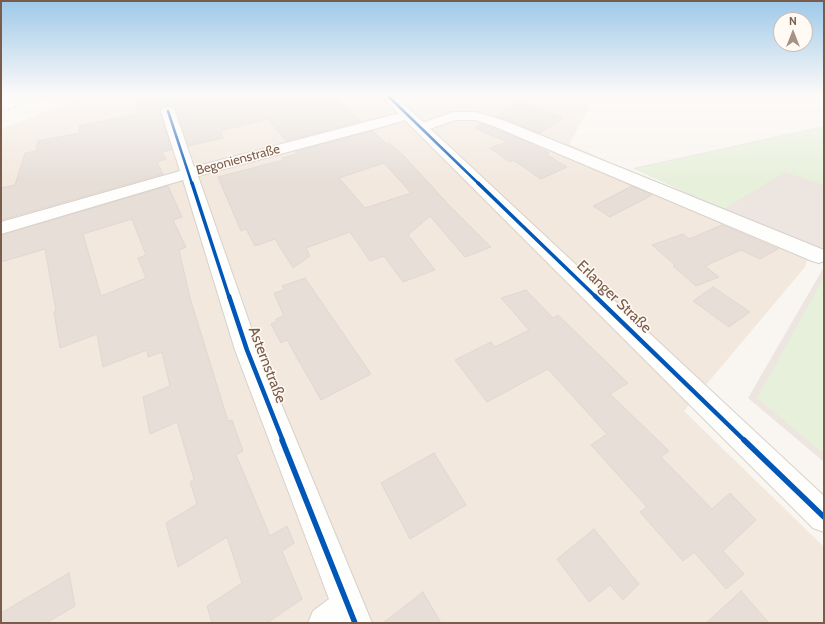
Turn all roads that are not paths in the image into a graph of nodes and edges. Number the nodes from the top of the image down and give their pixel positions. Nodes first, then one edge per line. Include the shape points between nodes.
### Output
1 (173, 124) edge
2 (376, 124) edge
3 (416, 124) edge
4 (500, 124) edge
5 (189, 173) junction
6 (1, 228) edge
7 (818, 256) dead end
8 (824, 517) edge
9 (343, 617) edge

1 - 5 street, Asternstraße
2 - 5 street, Begonienstraße
3 - 8 street, Erlanger Straße
4 - 7 street
5 - 6 street, Begonienstraße
5 - 9 street, Asternstraße via 247,350

